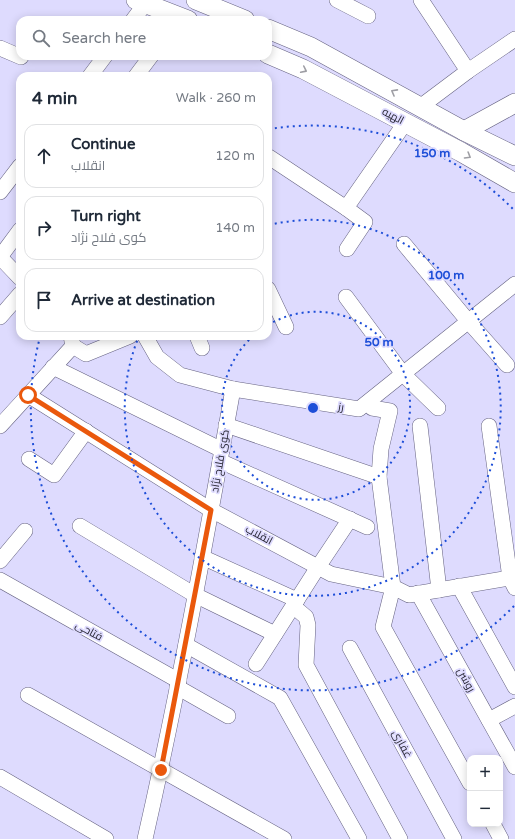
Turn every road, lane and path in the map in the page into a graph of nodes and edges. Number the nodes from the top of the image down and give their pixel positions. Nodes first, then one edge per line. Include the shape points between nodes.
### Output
1 (337, 0) edge
2 (421, 0) edge
3 (141, 2) edge
4 (208, 2) edge
5 (135, 16) edge
6 (175, 16) edge
7 (237, 16) edge
8 (368, 16) dead end
9 (272, 31) edge
10 (515, 39) edge
11 (0, 48) edge
12 (16, 55) edge
13 (272, 56) edge
14 (102, 60) edge
15 (148, 60) edge
16 (93, 72) edge
17 (139, 72) edge
18 (468, 72) junction
19 (515, 103) edge
20 (420, 106) junction
21 (405, 123) junction
22 (464, 131) junction
23 (515, 156) edge
24 (272, 159) edge
25 (16, 171) edge
26 (515, 183) edge
27 (0, 192) edge
28 (346, 208) junction
29 (16, 235) edge
30 (404, 244) dead end
31 (347, 249) dead end
32 (0, 257) edge
33 (16, 274) edge
34 (515, 284) edge
35 (272, 297) edge
36 (346, 297) dead end
37 (16, 299) edge
38 (0, 317) edge
39 (468, 321) junction
40 (286, 327) dead end
41 (120, 340) edge
42 (147, 340) edge
43 (72, 341) edge
44 (507, 365) dead end
45 (53, 367) junction
46 (403, 374) junction
47 (233, 389) junction
48 (28, 395) junction
49 (372, 408) dead end
50 (438, 408) dead end
51 (226, 425) junction
52 (0, 426) edge
53 (420, 426) dead end
54 (489, 426) dead end
55 (86, 432) junction
56 (221, 456) junction
57 (29, 459) dead end
58 (379, 477) junction
59 (211, 510) junction
60 (350, 519) junction
61 (80, 526) dead end
62 (367, 527) dead end
63 (25, 531) dead end
64 (202, 557) junction
65 (0, 561) edge
66 (318, 567) junction
67 (0, 580) edge
68 (513, 581) edge
69 (460, 586) junction
70 (393, 587) junction
71 (439, 590) junction
72 (418, 593) junction
73 (195, 595) junction
74 (295, 603) junction
75 (275, 634) junction
76 (186, 645) junction
77 (350, 648) dead end
78 (256, 664) dead end
79 (178, 684) junction
80 (515, 687) edge
81 (28, 695) dead end
82 (515, 706) edge
83 (228, 716) dead end
84 (489, 720) junction
85 (515, 767) edge
86 (161, 770) junction
87 (0, 777) edge
88 (467, 778) edge
89 (495, 827) edge
90 (106, 839) edge
91 (145, 839) edge
92 (284, 839) edge
93 (359, 839) edge
94 (400, 839) edge
95 (454, 839) edge
96 (501, 839) edge

1 - 8 street
2 - 18 street
3 - 5 street
3 - 6 main road
4 - 7 main road
20 -> 9 main road, الهیه via 311,47
10 - 18 street
11 - 12 street
13 -> 21 main road, الهیه via 303,69
14 - 16 street
15 - 17 street
18 - 20 street
19 - 22 main road
20 - 22 main road, الهیه
21 -> 26 main road, الهیه
21 - 28 street
22 - 23 main road, الهیه
24 - 28 street
25 - 27 street
28 - 31 street via 365,222
29 - 32 street
30 - 39 street
32 - 33 street
34 - 39 street, رز
35 - 40 street
36 - 46 street
37 - 38 street
39 - 44 street
39 - 46 street, رز
41 - 43 street via 86,354
42 - 47 street, رز via 157,357 180,375
43 - 45 street
45 - 48 street
45 - 56 street
46 - 47 street, رز via 359,409
46 - 50 street
47 - 51 street, کوی فلاح نژاد
48 - 52 street
48 - 55 street, انقلاب
49 - 58 street via 390,411 381,449
51 - 56 street, کوی فلاح نژاد
51 - 58 street
53 - 71 street
54 - 68 street
55 - 57 street via 54,475
55 - 59 street, انقلاب
56 - 59 street, کوی فلاح نژاد
56 - 60 street
58 - 70 street
59 - 64 street, کوی فلاح نژاد
59 - 66 street, انقلاب
60 - 62 street
60 - 66 street
61 - 73 street
63 - 65 street
64 - 73 street, کوی فلاح نژاد
64 - 74 street
66 - 70 street, انقلاب via 331,574
66 - 74 street
67 - 79 street, فتاحی
68 - 69 street, انقلاب
69 - 71 street, انقلاب
69 - 80 street
70 - 72 street, انقلاب via 409,595
70 - 88 street via 383,627
71 - 72 street, انقلاب
72 - 84 street, روشن
73 - 75 street
73 - 76 street, کوی فلاح نژاد
74 - 75 street
74 - 94 street via 306,617 308,625 306,665
75 - 78 street
76 - 79 street, کوی فلاح نژاد
76 - 93 street via 280,698
77 - 95 street, غفاری
79 - 83 street, فتاحی
79 - 86 street, کوی فلاح نژاد
81 - 86 street
82 - 84 street
84 - 85 street, روشن
86 - 91 street, کوی فلاح نژاد
86 - 92 street
87 - 90 street
89 - 96 street

